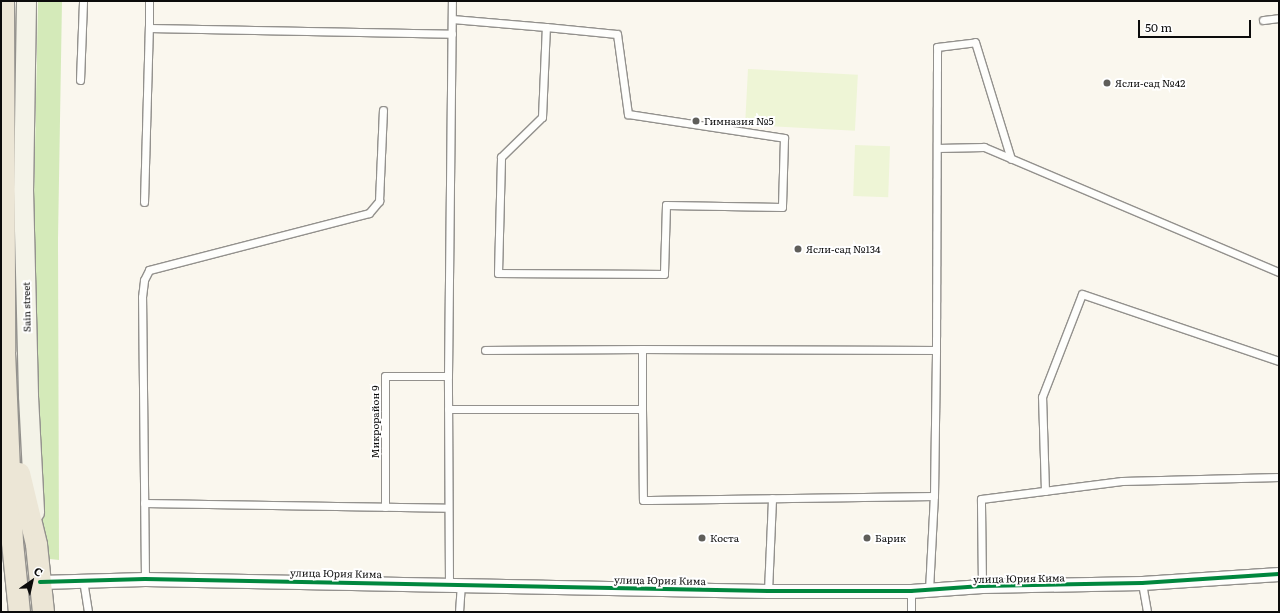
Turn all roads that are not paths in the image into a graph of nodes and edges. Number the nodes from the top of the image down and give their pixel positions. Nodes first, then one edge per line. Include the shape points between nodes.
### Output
1 (3, 1) edge
2 (26, 1) edge
3 (83, 1) edge
4 (150, 1) edge
5 (452, 1) edge
6 (452, 18) junction
7 (1279, 18) edge
8 (1263, 20) dead end
9 (546, 27) junction
10 (149, 28) junction
11 (452, 34) junction
12 (80, 80) dead end
13 (383, 110) dead end
14 (937, 148) junction
15 (1011, 159) junction
16 (144, 202) dead end
17 (1279, 272) edge
18 (642, 349) junction
19 (485, 350) dead end
20 (936, 350) junction
21 (1279, 361) edge
22 (448, 376) junction
23 (448, 409) junction
24 (642, 409) junction
25 (9, 429) junction
26 (1279, 477) edge
27 (1045, 491) junction
28 (934, 496) junction
29 (772, 498) junction
30 (144, 503) junction
31 (385, 507) junction
32 (448, 508) junction
33 (36, 544) junction
34 (1279, 574) edge
35 (145, 579) junction
36 (84, 580) junction
37 (40, 582) junction
38 (455, 583) junction
39 (1142, 583) junction
40 (982, 586) junction
41 (929, 590) junction
42 (768, 591) junction
43 (910, 591) junction
44 (19, 612) edge
45 (43, 612) edge
46 (88, 612) edge
47 (459, 612) edge
48 (911, 612) edge
49 (1147, 612) edge

1 - 25 main road via 4,351
2 - 33 main road, Sain street via 24,197 28,396
3 - 12 lane
4 - 10 lane
5 - 6 lane
6 - 9 lane
6 - 11 lane
7 - 8 lane
9 - 9 lane via 617,34 628,114 784,138 782,207 666,205 664,274 498,273 501,157 542,117
10 - 11 lane
10 - 16 lane
11 - 22 lane
13 - 30 lane via 379,201 369,213 149,270 144,280 142,297
14 - 15 lane via 984,147
14 - 15 lane via 936,46 975,42
14 - 20 lane
15 - 17 lane
18 - 19 lane
18 - 20 lane
18 - 24 lane
20 - 28 lane
21 - 27 lane via 1082,294 1042,397
22 - 23 lane
22 - 31 lane, Микрорайон 9 via 385,376
23 - 24 lane
23 - 32 lane
24 - 29 lane via 643,500
25 - 33 main road
25 - 44 main road via 12,542
26 - 27 lane via 1122,481
27 - 40 lane via 981,498
28 - 29 lane
28 - 41 lane
29 - 42 lane
30 - 31 lane
30 - 35 lane
31 - 32 lane
32 - 38 lane
33 - 37 main road, Sain street
34 - 39 street, улица Юрия Кима
35 - 36 street, улица Юрия Кима
35 - 38 street, улица Юрия Кима
36 - 37 street, улица Юрия Кима
36 - 46 lane
37 - 45 main road, Sain street
38 - 42 street, улица Юрия Кима
38 - 47 lane
39 - 40 street, улица Юрия Кима
39 - 49 lane
40 - 41 street, улица Юрия Кима
41 - 43 street, улица Юрия Кима
42 - 43 street, улица Юрия Кима
43 - 48 lane

